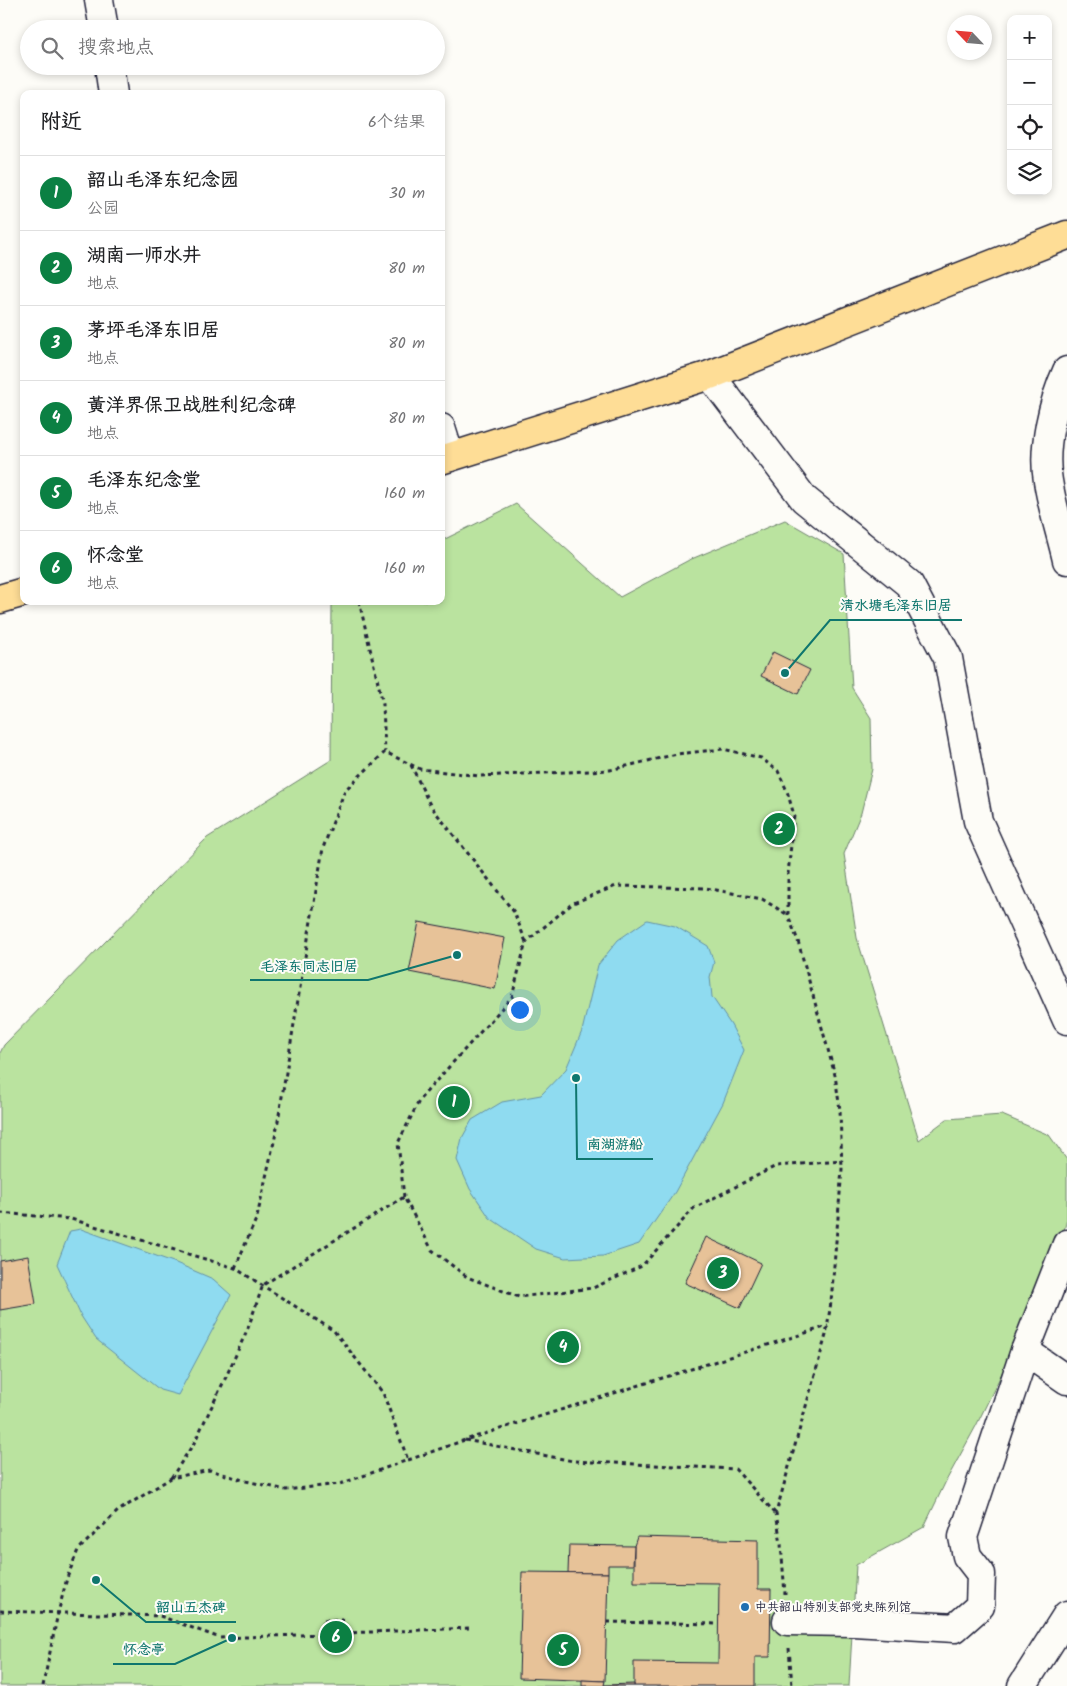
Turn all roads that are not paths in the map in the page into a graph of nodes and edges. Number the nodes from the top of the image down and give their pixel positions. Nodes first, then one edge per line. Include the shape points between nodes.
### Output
1 (99, 0) edge
2 (102, 20) edge
3 (110, 75) edge
4 (112, 90) edge
5 (1067, 234) edge
6 (1067, 371) edge
7 (710, 375) junction
8 (446, 458) edge
9 (1067, 560) edge
10 (20, 593) edge
11 (0, 599) edge
12 (1067, 1020) edge
13 (1067, 1244) edge
14 (1025, 1351) junction
15 (1067, 1380) edge
16 (1067, 1615) edge
17 (787, 1622) road end
18 (1022, 1686) edge

1 - 2 street
3 - 4 street
5 - 7 main road
6 - 9 street via 1047,439 1047,479
7 - 8 main road
7 - 12 street via 804,499 909,584 948,658 978,821
10 - 11 main road
13 - 14 street
14 - 15 street
14 - 17 street via 963,1537 967,1556 981,1574 980,1606 955,1628
16 - 18 street

